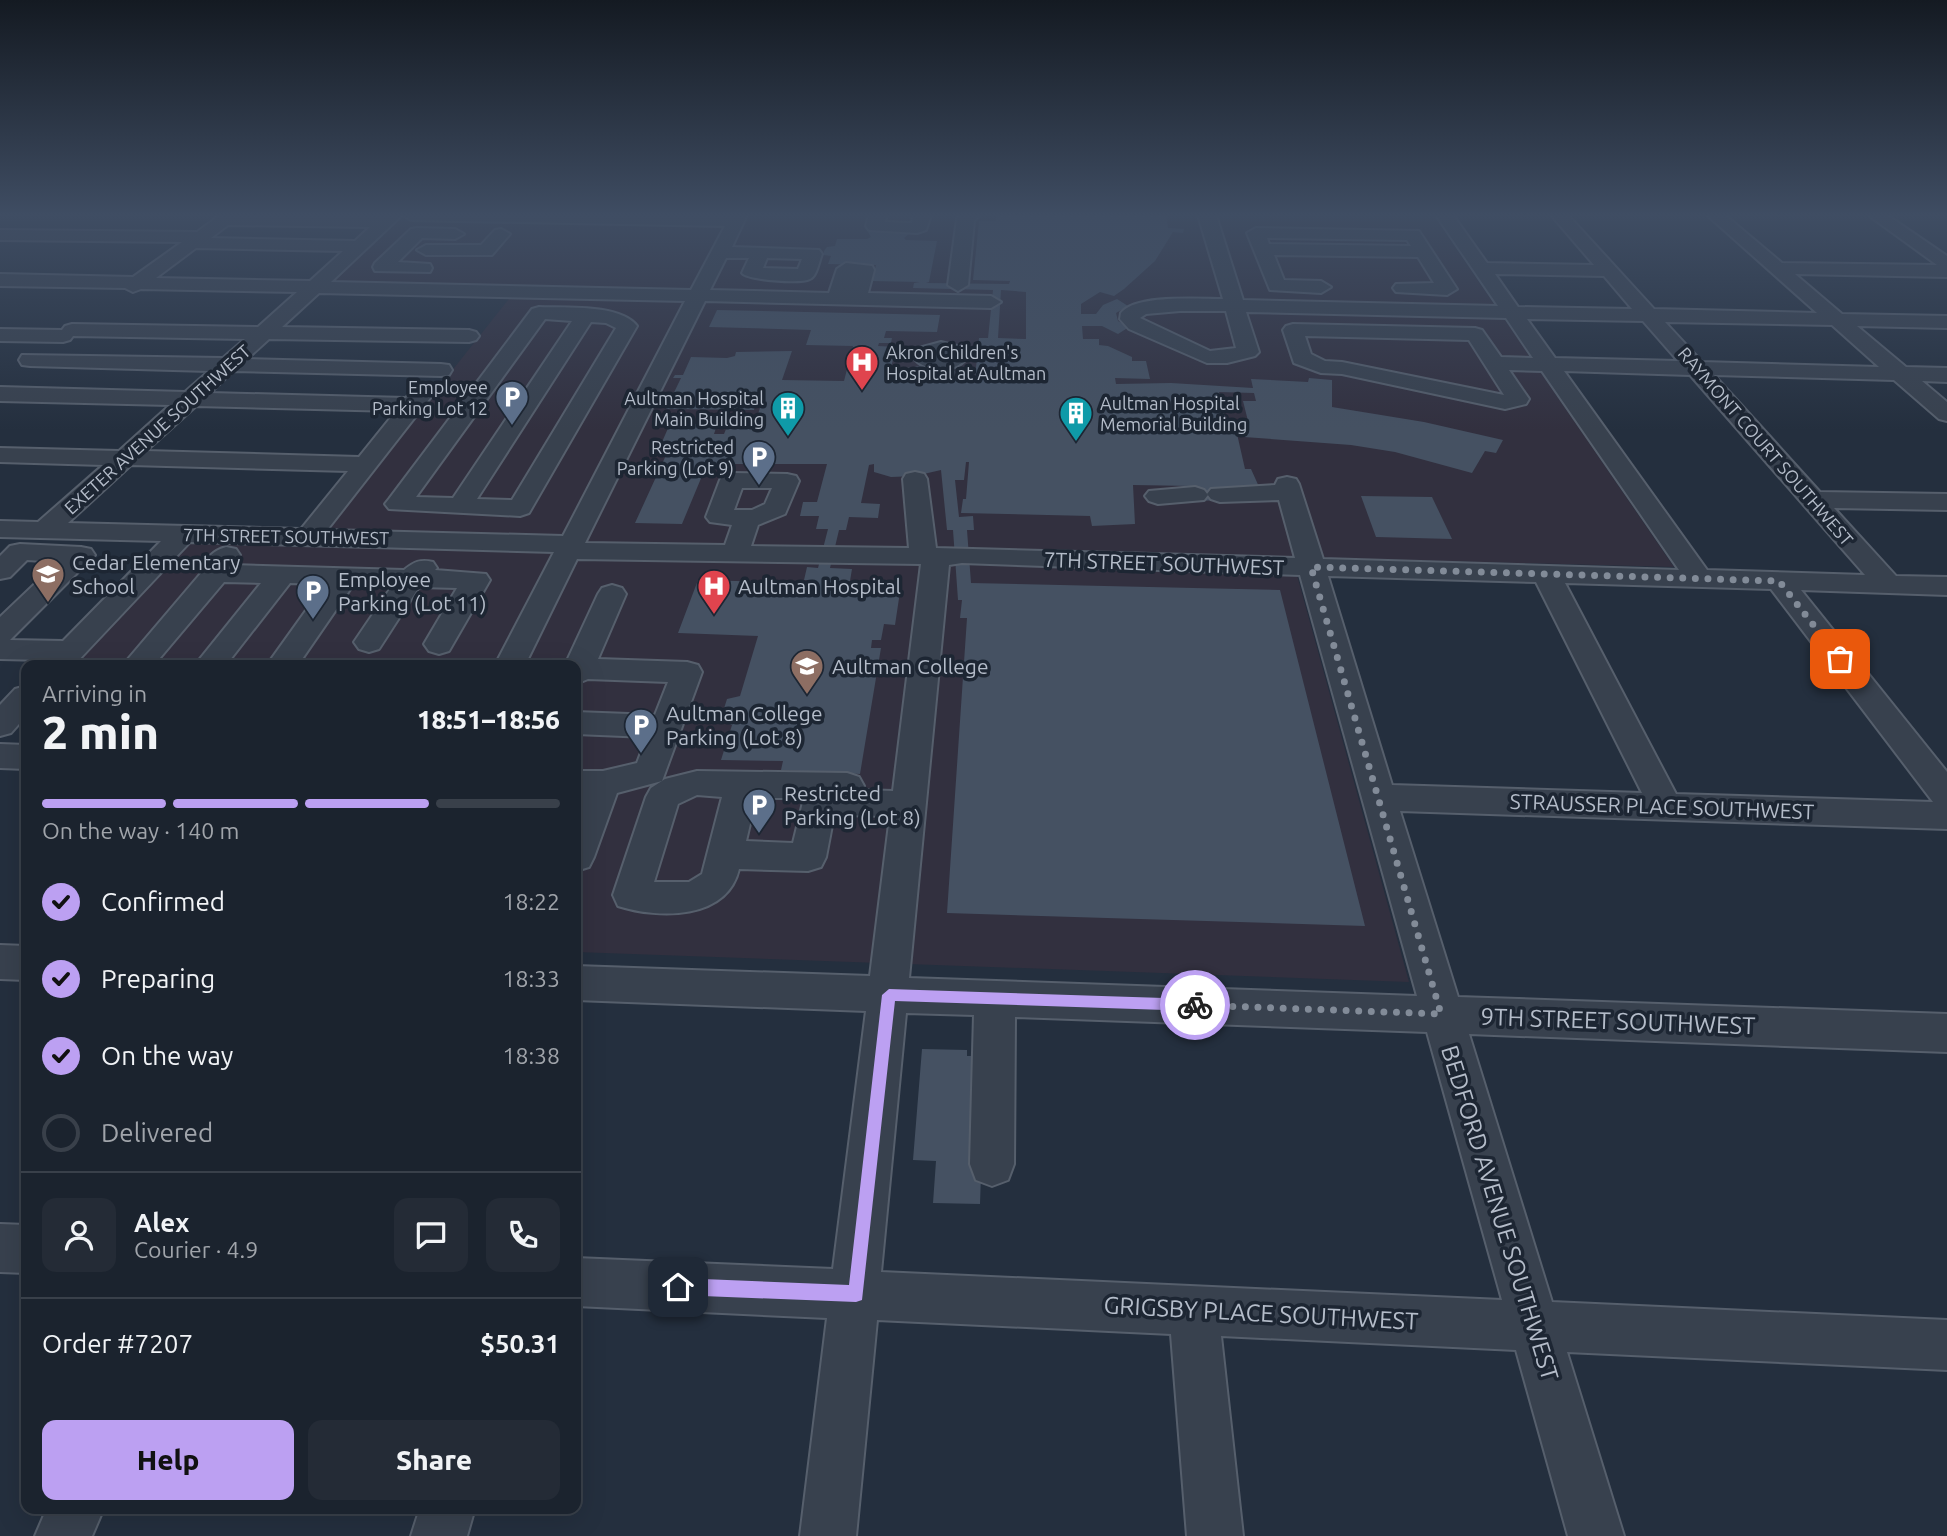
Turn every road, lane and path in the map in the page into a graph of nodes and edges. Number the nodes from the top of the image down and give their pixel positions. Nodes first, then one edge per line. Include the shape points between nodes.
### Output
1 (131, 287) edge
2 (300, 287) edge
3 (314, 287) junction
4 (702, 287) edge
5 (959, 287) edge
6 (1229, 287) edge
7 (1307, 287) edge
8 (1446, 287) edge
9 (1494, 287) edge
10 (1624, 287) edge
11 (1799, 287) edge
12 (386, 288) joint
13 (1365, 288) junction
14 (506, 291) junction
15 (698, 295) junction
16 (1000, 302) dead end
17 (1235, 307) junction
18 (1377, 310) junction
19 (956, 312) junction
20 (1512, 312) junction
21 (586, 314) junction
22 (1649, 315) junction
23 (1836, 319) junction
24 (1947, 321) edge
25 (264, 332) junction
26 (1388, 332) junction
27 (67, 333) junction
28 (0, 335) edge
29 (677, 337) junction
30 (633, 338) junction
31 (478, 340) junction
32 (518, 342) junction
33 (30, 360) junction
34 (229, 364) junction
35 (1496, 365) junction
36 (1550, 366) junction
37 (441, 370) junction
38 (1699, 370) junction
39 (1900, 374) junction
40 (1947, 375) edge
41 (1399, 380) junction
42 (0, 381) edge
43 (0, 394) edge
44 (190, 399) junction
45 (413, 405) junction
46 (1947, 414) edge
47 (0, 455) edge
48 (124, 458) junction
49 (366, 464) junction
50 (915, 479) dead end
51 (1158, 496) dead end
52 (1813, 500) junction
53 (1947, 502) edge
54 (459, 506) junction
55 (747, 518) dead end
56 (0, 530) edge
57 (44, 531) junction
58 (183, 534) junction
59 (242, 536) junction
60 (308, 537) junction
61 (436, 540) junction
62 (569, 547) junction
63 (735, 555) junction
64 (946, 556) junction
65 (1311, 567) junction
66 (0, 571) edge
67 (216, 573) junction
68 (1546, 574) junction
69 (282, 575) junction
70 (345, 577) junction
71 (411, 578) junction
72 (1699, 579) junction
73 (1779, 581) junction
74 (1888, 584) junction
75 (1947, 586) edge
76 (612, 594) dead end
77 (0, 633) edge
78 (153, 647) edge
79 (0, 649) edge
80 (223, 649) edge
81 (292, 651) edge
82 (363, 652) edge
83 (434, 653) edge
84 (64, 658) edge
85 (512, 660) edge
86 (581, 662) edge
87 (581, 671) edge
88 (21, 702) edge
89 (581, 723) edge
90 (0, 725) edge
91 (667, 727) junction
92 (0, 756) edge
93 (21, 757) edge
94 (1936, 769) edge
95 (590, 784) edge
96 (743, 785) junction
97 (911, 796) junction
98 (1947, 796) edge
99 (1377, 797) junction
100 (1665, 807) junction
101 (1947, 816) edge
102 (581, 831) edge
103 (725, 855) junction
104 (0, 962) edge
105 (21, 963) edge
106 (581, 983) edge
107 (889, 995) junction
108 (995, 998) junction
109 (1441, 1014) junction
110 (1947, 1033) edge
111 (992, 1164) dead end
112 (0, 1248) edge
113 (21, 1249) edge
114 (581, 1282) edge
115 (856, 1294) junction
116 (1194, 1310) junction
117 (1534, 1326) junction
118 (1947, 1345) edge
119 (74, 1514) edge
120 (446, 1514) edge
121 (63, 1536) edge
122 (439, 1536) edge
123 (828, 1536) edge
124 (1215, 1536) edge
125 (1596, 1536) edge

1 - 27 street
2 - 3 street
3 - 12 street
3 - 25 street, EXETER AVENUE SOUTHWEST
4 - 15 street
5 - 19 street
6 - 17 street
7 - 13 street
8 - 13 street
9 - 20 street
10 - 22 street, RAYMONT COURT SOUTHWEST
11 - 23 street
12 - 14 street
13 - 18 street
14 - 15 street
14 - 31 street via 487,314
15 - 19 street via 847,298
15 - 29 street
16 - 19 street
17 - 17 street via 1248,352 1227,357 1207,357 1142,329 1130,318 1133,311 1144,307
17 - 18 street
18 - 20 street
18 - 26 street
20 - 22 street
20 - 36 street
21 - 30 street via 610,317 627,326
21 - 32 street via 539,313
21 - 54 street
22 - 23 street
22 - 38 street, RAYMONT COURT SOUTHWEST
23 - 24 street
23 - 39 street
25 - 27 street
25 - 31 street
25 - 34 street, EXETER AVENUE SOUTHWEST
26 - 35 street via 1475,334
26 - 41 street via 1293,330 1300,355 1308,363
27 - 28 street
27 - 33 street
29 - 30 street
29 - 30 street
29 - 62 street
30 - 54 street via 520,508
31 - 32 street
31 - 37 street
32 - 54 street via 398,504
33 - 34 street
33 - 42 street
34 - 37 street
34 - 44 street, EXETER AVENUE SOUTHWEST
35 - 36 street
35 - 41 street
35 - 41 street via 1517,401
36 - 38 street
36 - 72 street
37 - 45 street
38 - 39 street
38 - 52 street, RAYMONT COURT SOUTHWEST
39 - 40 street
39 - 46 street
43 - 44 street
44 - 45 street
44 - 48 street, EXETER AVENUE SOUTHWEST
45 - 49 street
47 - 48 street
48 - 49 street
48 - 57 street, EXETER AVENUE SOUTHWEST
49 - 60 street
50 - 64 street
51 - 65 street, BEDFORD AVENUE SOUTHWEST via 1288,488
52 - 53 street
52 - 74 street, RAYMONT COURT SOUTHWEST
54 - 61 street
55 - 63 street
56 - 57 street, 7TH STREET SOUTHWEST
57 - 58 street, 7TH STREET SOUTHWEST
58 - 59 street, 7TH STREET SOUTHWEST
58 - 84 street
59 - 60 street, 7TH STREET SOUTHWEST
59 - 67 street via 215,567
60 - 61 street, 7TH STREET SOUTHWEST
61 - 62 street, 7TH STREET SOUTHWEST
61 - 71 street via 429,562
62 - 63 street, 7TH STREET SOUTHWEST
62 - 85 street
63 - 64 street, 7TH STREET SOUTHWEST
64 - 65 street, 7TH STREET SOUTHWEST via 1000,571 1033,572
64 - 97 street
65 - 68 street, 7TH STREET SOUTHWEST
65 - 99 street, BEDFORD AVENUE SOUTHWEST
66 - 77 street via 20,552 81,555
67 - 69 street
67 - 78 street
68 - 72 street, 7TH STREET SOUTHWEST
68 - 100 street
69 - 70 street
69 - 80 street
70 - 71 street
70 - 81 street
71 - 82 street
71 - 83 street via 476,580
72 - 73 street, 7TH STREET SOUTHWEST
73 - 74 street, 7TH STREET SOUTHWEST
73 - 94 street
74 - 75 street, 7TH STREET SOUTHWEST
76 - 86 street
79 - 84 street
87 - 91 street via 687,672
88 - 90 street
89 - 91 street
91 - 95 street via 650,772
92 - 93 street
94 - 98 street
95 - 102 street
96 - 97 street
96 - 103 street
96 - 103 street via 697,783 663,797 631,895 691,898 708,892 718,881
97 - 103 street via 819,802 808,857
97 - 107 street
99 - 100 street, STRAUSSER PLACE SOUTHWEST
99 - 109 street, BEDFORD AVENUE SOUTHWEST
100 - 101 street, STRAUSSER PLACE SOUTHWEST
104 - 105 street
106 - 107 street, 9TH STREET SOUTHWEST
107 - 108 street, 9TH STREET SOUTHWEST
107 - 115 street
108 - 109 street, 9TH STREET SOUTHWEST
108 - 111 street
109 - 110 street, 9TH STREET SOUTHWEST
109 - 117 street, BEDFORD AVENUE SOUTHWEST
112 - 113 street
114 - 115 street, GRIGSBY PLACE SOUTHWEST
115 - 116 street, GRIGSBY PLACE SOUTHWEST
115 - 123 street
116 - 117 street, GRIGSBY PLACE SOUTHWEST
116 - 124 street
117 - 118 street, GRIGSBY PLACE SOUTHWEST
117 - 125 street, BEDFORD AVENUE SOUTHWEST
119 - 121 street
120 - 122 street

